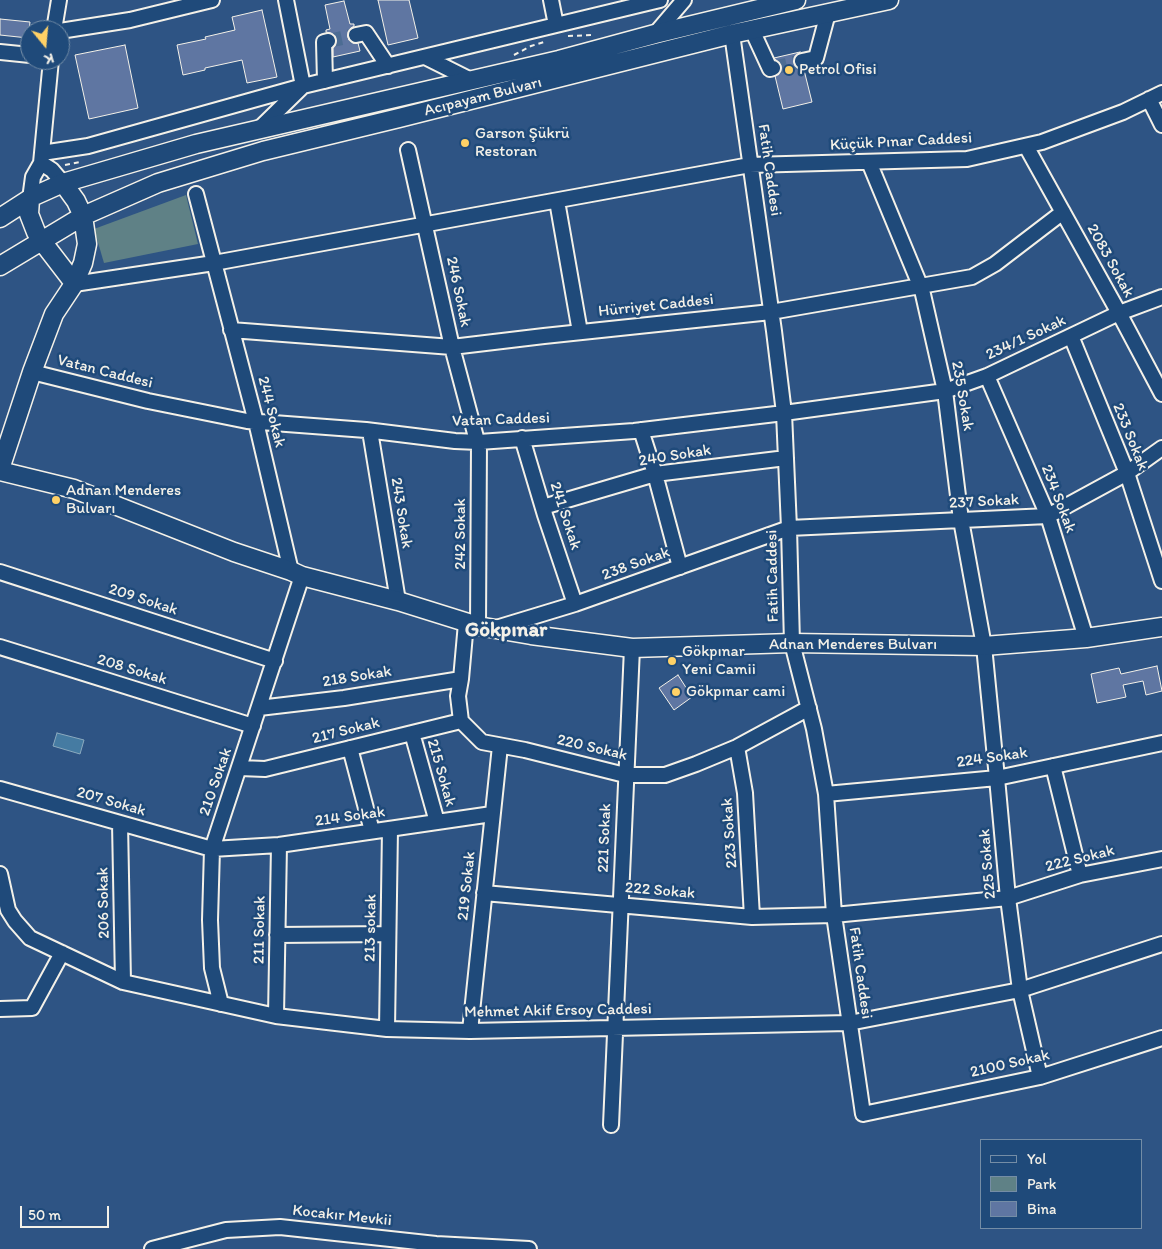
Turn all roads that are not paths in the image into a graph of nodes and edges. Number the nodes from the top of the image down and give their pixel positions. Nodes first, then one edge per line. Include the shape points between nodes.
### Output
1 (59, 0) edge
2 (212, 0) edge
3 (286, 0) edge
4 (551, 0) edge
5 (660, 0) edge
6 (684, 0) edge
7 (796, 0) edge
8 (889, 0) edge
9 (828, 13) junction
10 (56, 20) edge
11 (556, 25) junction
12 (70, 29) edge
13 (752, 30) junction
14 (655, 34) junction
15 (732, 34) junction
16 (356, 35) tunnel mouth
17 (328, 41) dead end
18 (0, 52) edge
19 (20, 55) edge
20 (425, 57) junction
21 (802, 61) tunnel mouth
22 (388, 66) junction
23 (773, 68) dead end
24 (50, 70) edge
25 (471, 80) junction
26 (325, 81) junction
27 (303, 86) junction
28 (1162, 93) edge
29 (1148, 99) junction
30 (1162, 125) edge
31 (259, 129) junction
32 (1026, 146) junction
33 (408, 150) dead end
34 (42, 158) junction
35 (869, 162) junction
36 (750, 165) junction
37 (64, 183) junction
38 (196, 194) dead end
39 (30, 199) junction
40 (557, 201) junction
41 (1063, 212) junction
42 (83, 216) junction
43 (0, 218) edge
44 (425, 225) junction
45 (41, 240) junction
46 (214, 263) junction
47 (0, 266) edge
48 (74, 283) junction
49 (920, 286) junction
50 (1162, 297) edge
51 (771, 312) junction
52 (1119, 313) junction
53 (231, 330) junction
54 (580, 332) junction
55 (1071, 336) junction
56 (452, 347) junction
57 (32, 372) junction
58 (1157, 372) edge
59 (987, 376) junction
60 (945, 390) junction
61 (1162, 394) edge
62 (784, 413) junction
63 (256, 422) junction
64 (641, 430) junction
65 (370, 431) junction
66 (522, 438) junction
67 (478, 441) junction
68 (1162, 448) edge
69 (786, 458) junction
70 (0, 470) edge
71 (1127, 473) junction
72 (654, 474) junction
73 (543, 507) junction
74 (1048, 516) junction
75 (961, 520) junction
76 (789, 528) junction
77 (680, 567) junction
78 (0, 572) edge
79 (297, 574) junction
80 (1162, 581) edge
81 (398, 601) junction
82 (576, 604) junction
83 (479, 626) junction
84 (1162, 627) edge
85 (1086, 638) junction
86 (792, 643) junction
87 (984, 646) junction
88 (0, 647) edge
89 (632, 648) junction
90 (275, 661) junction
91 (461, 679) junction
92 (259, 708) junction
93 (809, 708) junction
94 (460, 721) junction
95 (253, 726) junction
96 (412, 733) junction
97 (1162, 743) edge
98 (500, 746) junction
99 (737, 747) junction
100 (350, 748) junction
101 (1053, 766) junction
102 (240, 768) junction
103 (625, 775) junction
104 (998, 778) junction
105 (0, 788) edge
106 (826, 794) junction
107 (492, 814) junction
108 (437, 822) junction
109 (120, 823) junction
110 (390, 829) junction
111 (372, 831) junction
112 (279, 845) junction
113 (212, 850) junction
114 (1162, 859) edge
115 (0, 874) edge
116 (1080, 875) junction
117 (484, 893) junction
118 (1008, 898) junction
119 (620, 906) junction
120 (834, 915) junction
121 (752, 917) junction
122 (0, 919) edge
123 (15, 921) junction
124 (388, 934) junction
125 (277, 935) junction
126 (1162, 944) edge
127 (62, 953) junction
128 (123, 982) junction
129 (1020, 990) junction
130 (221, 1004) junction
131 (0, 1009) edge
132 (276, 1016) junction
133 (850, 1023) junction
134 (616, 1028) junction
135 (387, 1029) junction
136 (470, 1031) junction
137 (1162, 1038) edge
138 (1040, 1077) junction
139 (863, 1114) joint
140 (611, 1125) dead end
141 (152, 1249) edge
142 (529, 1249) edge

1 - 10 street
2 - 12 street via 130,20
3 - 27 street
4 - 11 street
5 - 11 street
6 - 14 street
7 - 14 main road, Acıpayam Bulvarı
8 - 9 main road, Acıpayam Bulvarı
9 - 13 main road, Acıpayam Bulvarı
9 - 21 street via 816,58
11 - 20 street
13 - 15 main road, Acıpayam Bulvarı
13 - 23 street via 770,69
14 - 25 main road, Acıpayam Bulvarı
15 - 36 street, Fatih Caddesi
15 - 42 main road, Acıpayam Bulvarı via 263,151 158,183
16 - 22 street via 366,33
17 - 26 street via 324,42
18 - 19 street
20 - 22 street
20 - 25 street
22 - 26 street
24 - 34 street
25 - 31 main road, Acıpayam Bulvarı
26 - 27 street
27 - 31 street
27 - 34 street
28 - 29 street, Küçük Pınar Caddesi
29 - 30 street
29 - 32 street, Küçük Pınar Caddesi via 1114,115
31 - 37 main road, Acıpayam Bulvarı
32 - 35 street, Küçük Pınar Caddesi via 968,159
32 - 41 street, 2083 Sokak
33 - 44 street, 246 Sokak
34 - 37 street
34 - 39 street via 33,177
35 - 36 street, Küçük Pınar Caddesi
35 - 49 street, 235 Sokak
36 - 40 street, Küçük Pınar Caddesi
36 - 51 street, Fatih Caddesi
37 - 39 main road, Acıpayam Bulvarı
37 - 42 main road
38 - 46 street, 244 Sokak
39 - 43 main road, Acıpayam Bulvarı
39 - 45 main road via 28,214
40 - 44 street, Küçük Pınar Caddesi
40 - 54 street
41 - 49 street, Hürriyet Caddesi via 995,264 972,277
41 - 52 street, 2083 Sokak
42 - 45 main road, Acıpayam Bulvarı
42 - 48 main road via 87,244
44 - 46 street, Küçük Pınar Caddesi
44 - 56 street, 246 Sokak
45 - 47 main road, Acıpayam Bulvarı
45 - 48 main road
46 - 48 street, Küçük Pınar Caddesi
46 - 53 street, 244 Sokak
48 - 57 main road via 54,314
49 - 51 street, Hürriyet Caddesi
49 - 60 street, 235 Sokak
50 - 52 street, 234/1 Sokak
51 - 54 street, Hürriyet Caddesi
51 - 62 street, Fatih Caddesi
52 - 55 street, 234/1 Sokak
52 - 58 street, 2083 Sokak
53 - 56 street, Hürriyet Caddesi
53 - 63 street, 244 Sokak
54 - 56 street, Hürriyet Caddesi
55 - 59 street, 234/1 Sokak
55 - 71 street, 233 Sokak
56 - 67 street, 246 Sokak
57 - 63 street, Vatan Caddesi via 148,401
57 - 70 main road
58 - 61 street, 2083 Sokak
59 - 60 street, 234/1 Sokak
59 - 74 street, 234 Sokak
60 - 62 street, Vatan Caddesi
60 - 75 street, 235 Sokak
62 - 64 street, Vatan Caddesi
62 - 69 street, Fatih Caddesi
63 - 65 street, Vatan Caddesi
63 - 79 street, 244 Sokak
64 - 66 street, Vatan Caddesi
64 - 72 street
65 - 67 street, Vatan Caddesi
65 - 81 street, 243 Sokak
66 - 67 street, Vatan Caddesi
66 - 73 street, 241 Sokak
67 - 83 street, 242 Sokak
68 - 71 street, 237 Sokak
69 - 72 street, 240 Sokak
69 - 76 street, Fatih Caddesi
70 - 79 main road, Adnan Menderes Bulvarı via 74,489
71 - 74 street, 237 Sokak
71 - 80 street, 233 Sokak
72 - 73 street, 240 Sokak
72 - 77 street
73 - 82 street, 241 Sokak
74 - 75 street, 237 Sokak
74 - 85 street, 234 Sokak
75 - 76 street, 237 Sokak
75 - 87 street, 235 Sokak
76 - 77 street, 238 Sokak
76 - 86 street, Fatih Caddesi
77 - 82 street, 238 Sokak
78 - 90 street, 209 Sokak
79 - 81 main road, Adnan Menderes Bulvarı
79 - 90 street, 210 Sokak
81 - 83 main road, Adnan Menderes Bulvarı
82 - 83 street, 238 Sokak
83 - 89 main road, Adnan Menderes Bulvarı
83 - 91 street
84 - 85 main road, Adnan Menderes Bulvarı
85 - 87 main road, Adnan Menderes Bulvarı
86 - 87 main road, Adnan Menderes Bulvarı
86 - 89 main road, Adnan Menderes Bulvarı
86 - 93 street, Fatih Caddesi
87 - 104 street, 225 Sokak
88 - 95 street, 208 Sokak
89 - 103 street, 221 Sokak
90 - 92 street, 210 Sokak
91 - 92 street, 218 Sokak
91 - 94 street via 458,696
92 - 95 street, 210 Sokak
93 - 99 street, 220 Sokak
93 - 106 street, Fatih Caddesi
94 - 96 street, 217 Sokak
94 - 98 street, 220 Sokak via 482,742
95 - 102 street, 210 Sokak
96 - 100 street, 217 Sokak
96 - 108 street, 215 Sokak
97 - 101 street, 224 Sokak
98 - 103 street, 220 Sokak
98 - 107 street, 219 Sokak
99 - 103 street, 220 Sokak via 665,775
99 - 121 street, 223 Sokak via 746,793
100 - 102 street, 217 Sokak via 265,769
100 - 111 street
101 - 104 street, 224 Sokak
101 - 116 street
102 - 113 street, 210 Sokak
103 - 119 street, 221 Sokak
104 - 106 street, 224 Sokak
104 - 118 street, 225 Sokak
105 - 109 street, 207 Sokak
106 - 120 street, Fatih Caddesi
107 - 108 street, 214 Sokak
107 - 117 street, 219 Sokak
108 - 110 street, 214 Sokak
109 - 113 street, 207 Sokak
109 - 128 street, 206 Sokak
110 - 111 street, 214 Sokak
110 - 124 street, 213 sokak
111 - 112 street, 214 Sokak
112 - 113 street, 214 Sokak
112 - 125 street, 211 Sokak
113 - 130 street, 210 Sokak via 212,968
114 - 116 street, 222 Sokak
115 - 123 street, Mehmet Akif Ersoy Caddesi via 8,910
116 - 118 street, 222 Sokak
117 - 119 street, 222 Sokak
117 - 136 street, 219 Sokak
118 - 120 street, 222 Sokak
118 - 129 street, 225 Sokak
119 - 121 street, 222 Sokak
119 - 134 street, 221 Sokak
120 - 121 street, 222 Sokak
120 - 133 street, Fatih Caddesi
122 - 123 street
123 - 127 street, Mehmet Akif Ersoy Caddesi via 30,938
124 - 125 street
124 - 135 street, 213 sokak
125 - 132 street, 211 Sokak
126 - 129 street, Mehmet Akif Ersoy Caddesi
127 - 128 street, Mehmet Akif Ersoy Caddesi
127 - 131 street via 32,1008
128 - 130 street, Mehmet Akif Ersoy Caddesi
129 - 133 street, Mehmet Akif Ersoy Caddesi
129 - 138 street, 225 Sokak
130 - 132 street, Mehmet Akif Ersoy Caddesi
132 - 135 street, Mehmet Akif Ersoy Caddesi
133 - 134 street, Mehmet Akif Ersoy Caddesi
133 - 139 street, Fatih Caddesi
134 - 136 street, Mehmet Akif Ersoy Caddesi
134 - 140 street, 221 Sokak
135 - 136 street, Mehmet Akif Ersoy Caddesi
137 - 138 street, 2100 Sokak
138 - 139 street, 2100 Sokak
141 - 142 street, Kocakır Mevkii via 226,1230 280,1227 436,1244

